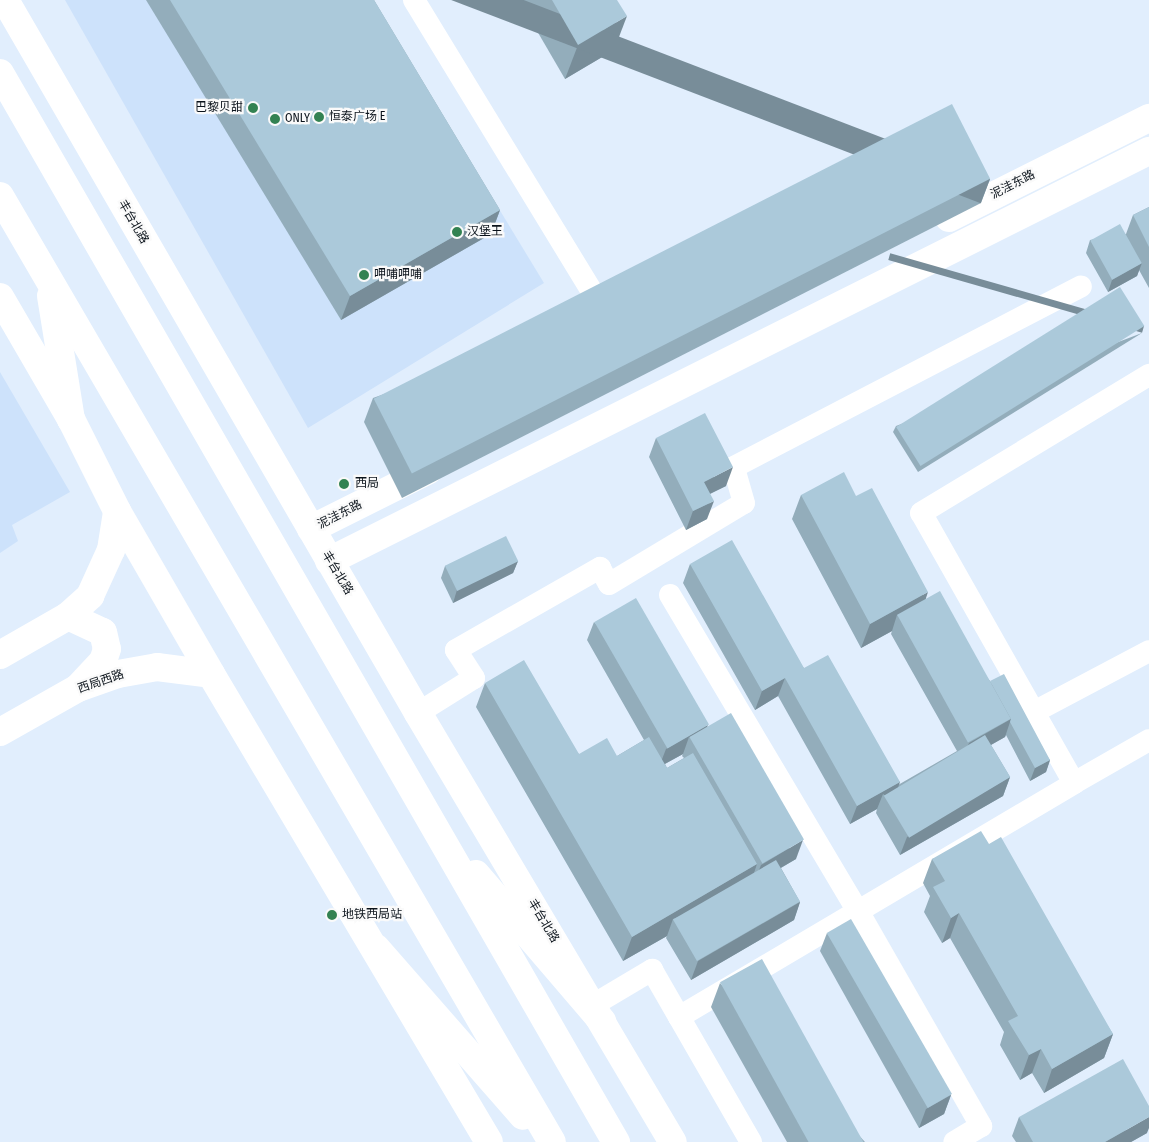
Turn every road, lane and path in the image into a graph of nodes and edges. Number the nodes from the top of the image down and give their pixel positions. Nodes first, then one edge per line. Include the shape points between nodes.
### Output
1 (5, 0) edge
2 (414, 0) edge
3 (0, 73) edge
4 (1149, 118) edge
5 (1149, 150) edge
6 (0, 196) edge
7 (926, 229) edge
8 (48, 280) junction
9 (1081, 286) dead end
10 (0, 297) edge
11 (618, 335) edge
12 (1149, 375) edge
13 (71, 419) junction
14 (117, 511) junction
15 (400, 526) junction
16 (312, 529) junction
17 (329, 561) junction
18 (670, 595) dead end
19 (68, 616) junction
20 (1149, 652) edge
21 (0, 655) edge
22 (212, 674) junction
23 (78, 688) junction
24 (1034, 712) junction
25 (418, 713) junction
26 (0, 732) edge
27 (1149, 740) edge
28 (1074, 783) junction
29 (433, 824) junction
30 (858, 911) junction
31 (376, 948) junction
32 (598, 1013) junction
33 (679, 1017) junction
34 (490, 1142) edge
35 (545, 1142) edge
36 (552, 1142) edge
37 (616, 1142) edge
38 (673, 1142) edge
39 (751, 1142) edge
40 (954, 1142) edge

1 - 16 main road, 丰台北路
2 - 11 street
3 - 29 main road
4 - 7 main road, 泥洼东路
5 - 15 main road
6 - 8 main road
8 - 13 main road
8 - 36 main road
9 - 25 street via 734,468 744,503 609,584 600,568 456,650 474,678
10 - 13 main road
12 - 24 street via 921,512
13 - 14 main road
14 - 19 main road via 111,550 90,596
14 - 22 main road
15 - 16 main road, 泥洼东路 via 386,513 389,502 455,462
15 - 17 main road
16 - 17 main road, 丰台北路
17 - 25 main road, 丰台北路
18 - 30 street
19 - 21 main road
19 - 23 main road via 103,632 107,649 103,661
20 - 24 street
22 - 23 main road, 西局西路 via 157,667 118,674
22 - 31 main road
23 - 26 main road, 西局西路
24 - 28 street
25 - 32 main road, 丰台北路
27 - 28 street
28 - 30 street
29 - 32 main road
29 - 37 main road
30 - 33 street
30 - 40 street via 981,1126
31 - 34 main road
31 - 35 main road
32 - 33 street via 652,970
32 - 38 main road, 丰台北路
33 - 39 street

